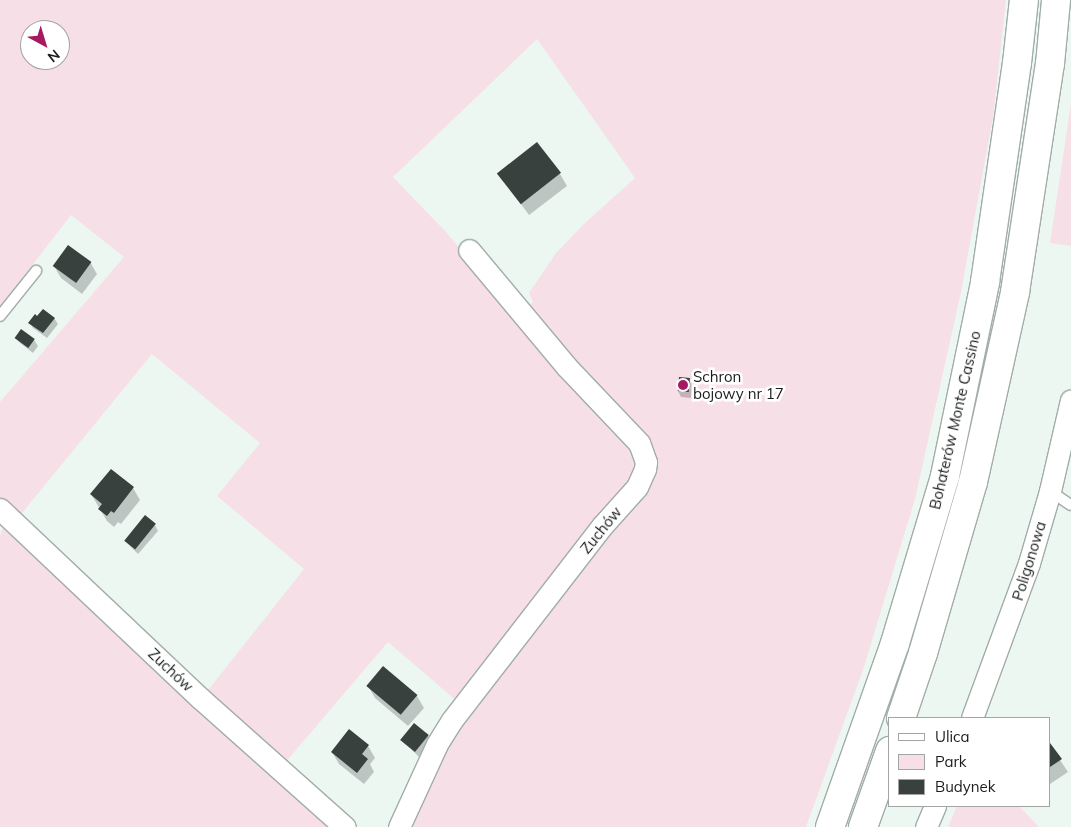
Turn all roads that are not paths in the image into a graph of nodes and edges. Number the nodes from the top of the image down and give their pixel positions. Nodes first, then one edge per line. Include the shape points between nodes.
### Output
1 (1024, 0) edge
2 (1056, 0) edge
3 (469, 250) dead end
4 (36, 271) dead end
5 (0, 316) edge
6 (1071, 400) edge
7 (1050, 491) junction
8 (1071, 505) edge
9 (0, 509) edge
10 (901, 717) edge
11 (972, 717) edge
12 (888, 758) edge
13 (935, 807) edge
14 (345, 827) edge
15 (399, 827) edge
16 (830, 827) edge
17 (863, 827) edge
18 (926, 827) edge

1 - 16 highway, Bohaterów Monte Cassino via 985,282 945,476 895,643
2 - 10 highway, Bohaterów Monte Cassino via 1050,64 1015,292 973,482
3 - 15 street, Zuchów via 566,366 639,443 646,462 637,487 602,526 452,720 437,744
4 - 5 lane
6 - 7 street, Poligonowa
7 - 8 lane
7 - 11 street, Poligonowa via 1024,580
9 - 14 street, Zuchów via 200,698
12 - 17 highway
13 - 18 street

